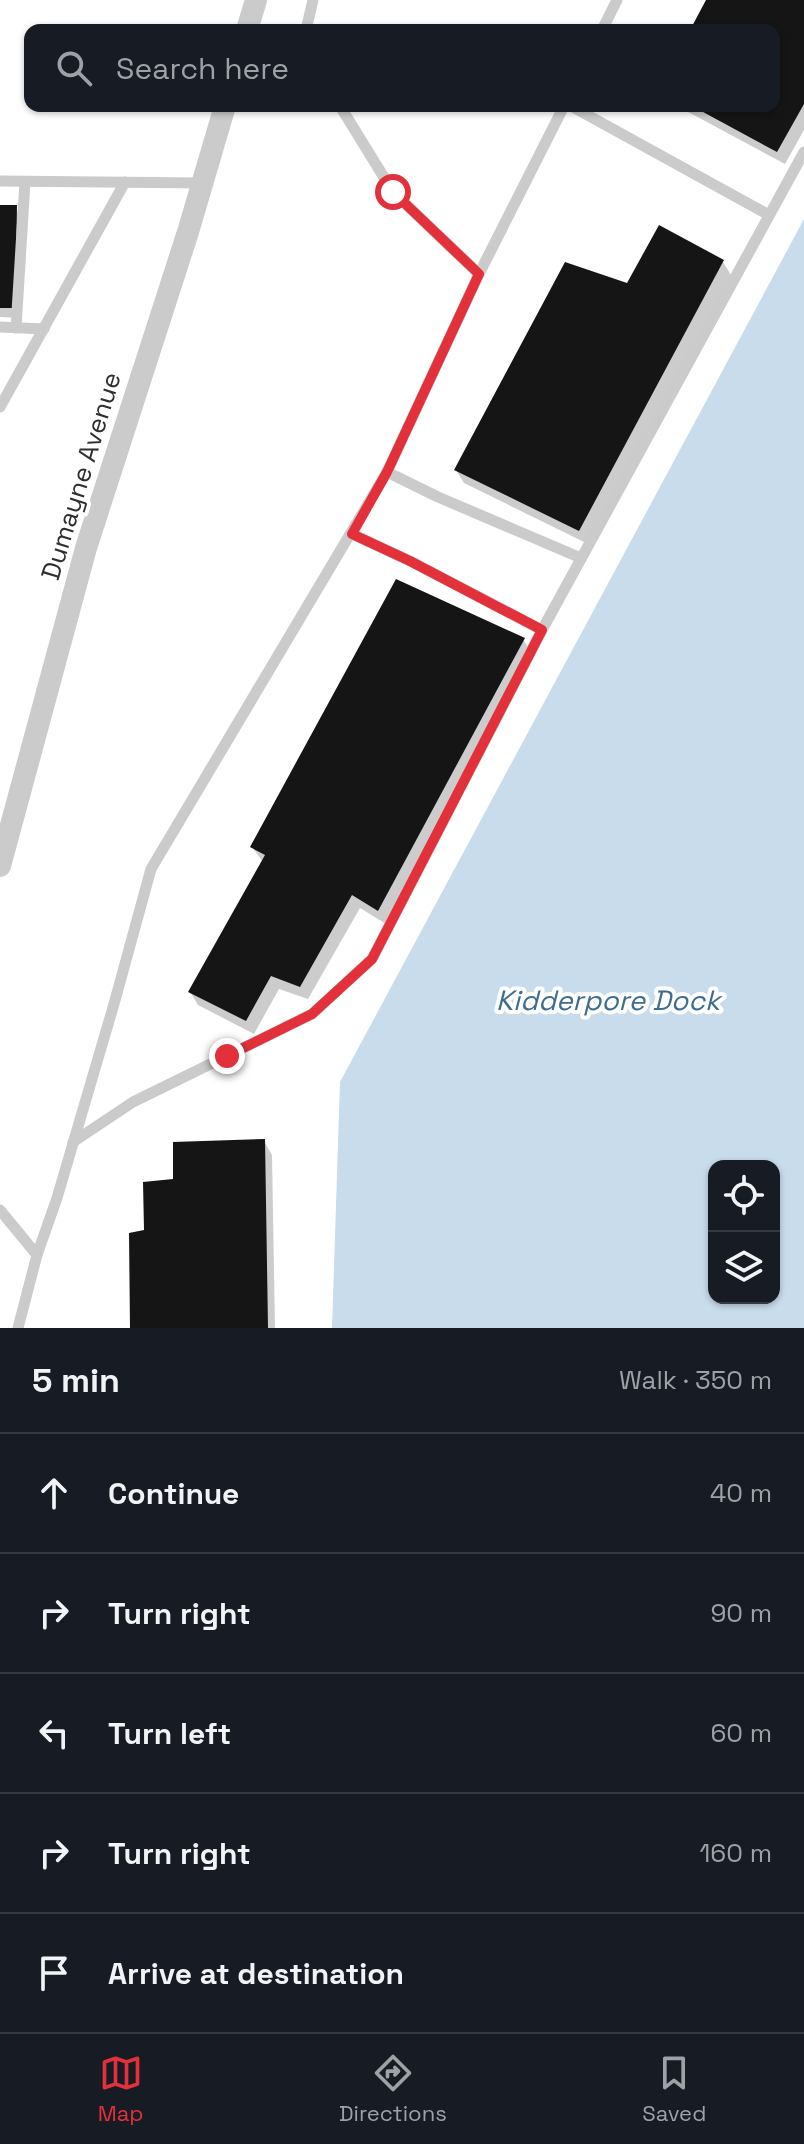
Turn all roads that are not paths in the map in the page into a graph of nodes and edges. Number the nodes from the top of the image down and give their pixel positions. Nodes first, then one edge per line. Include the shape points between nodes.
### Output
1 (256, 0) edge
2 (313, 0) edge
3 (617, 0) edge
4 (249, 24) edge
5 (307, 24) edge
6 (605, 24) edge
7 (223, 112) edge
8 (344, 112) edge
9 (561, 112) edge
10 (582, 112) edge
11 (804, 152) edge
12 (0, 181) edge
13 (25, 182) junction
14 (125, 182) junction
15 (202, 183) junction
16 (769, 215) junction
17 (479, 274) junction
18 (0, 327) edge
19 (16, 328) junction
20 (44, 329) junction
21 (0, 407) edge
22 (387, 472) junction
23 (352, 534) junction
24 (581, 558) junction
25 (542, 630) junction
26 (0, 866) edge
27 (73, 1142) junction
28 (0, 1210) edge
29 (37, 1255) junction
30 (18, 1328) edge

1 - 4 street
2 - 5 lane
3 - 6 lane
7 - 15 street, Dumayne Avenue
8 - 17 lane via 393,192
9 - 17 lane
10 - 16 lane
11 - 16 lane
12 - 13 lane
13 - 14 lane
13 - 19 lane
14 - 15 lane
14 - 20 lane
15 - 26 street, Dumayne Avenue via 86,548
16 - 24 lane
17 - 22 lane
18 - 19 lane
19 - 20 lane
20 - 21 lane
22 - 23 lane
22 - 24 lane
23 - 25 lane
23 - 27 lane via 151,869
24 - 25 lane
25 - 27 lane via 372,959 312,1014 133,1102
27 - 29 lane
28 - 29 lane
29 - 30 lane

